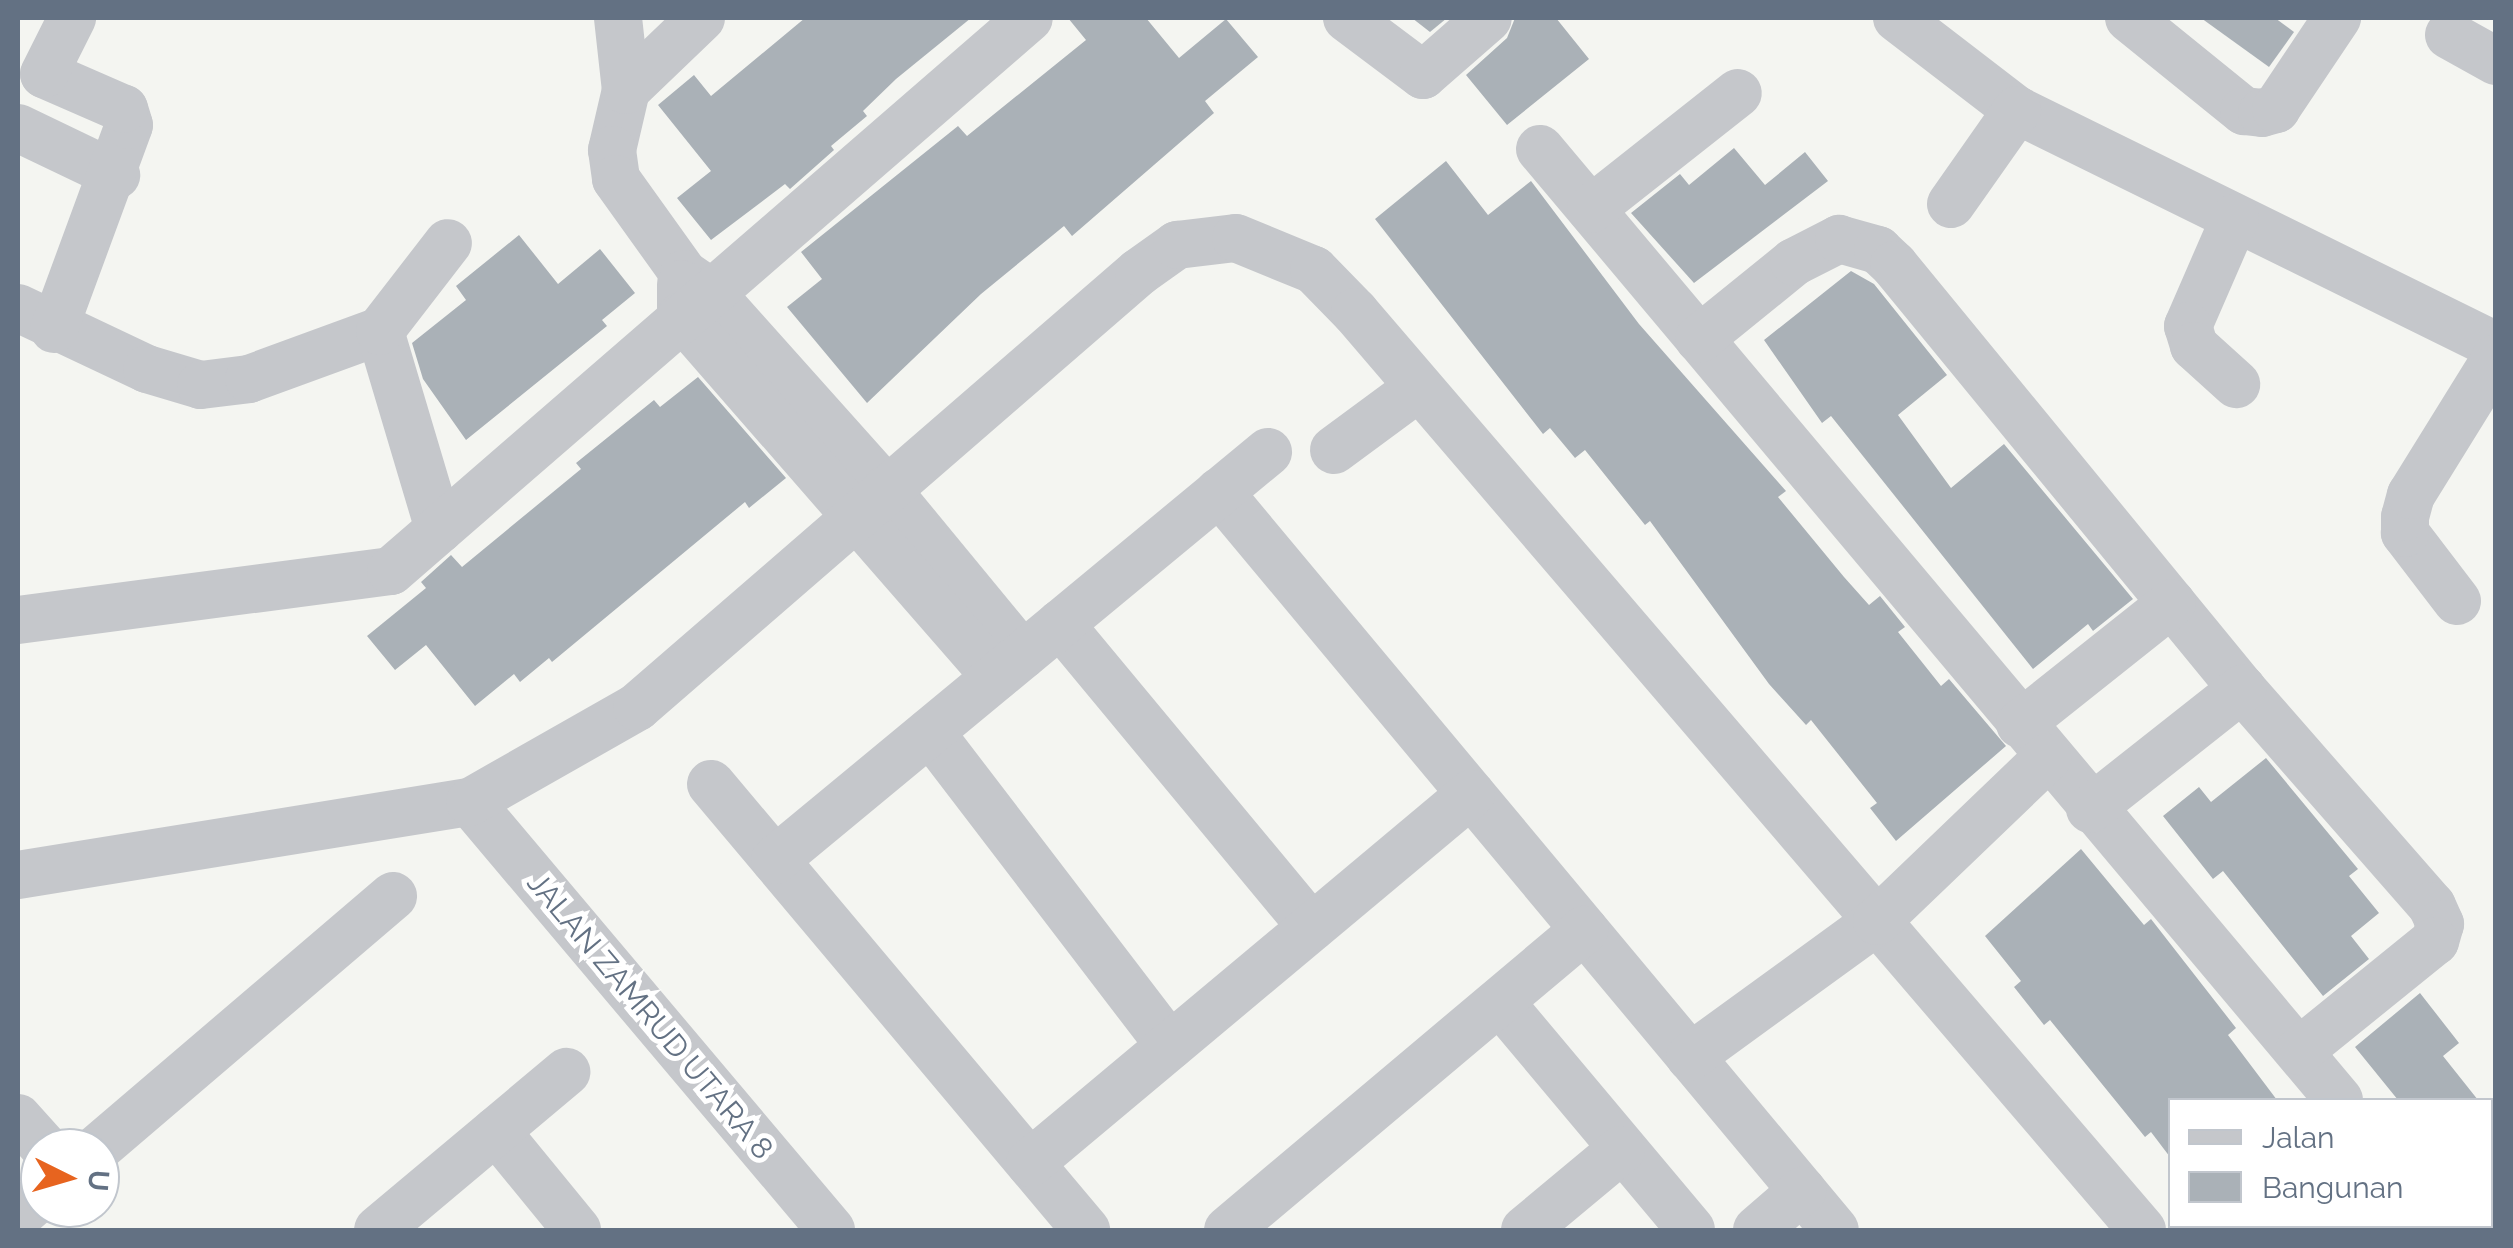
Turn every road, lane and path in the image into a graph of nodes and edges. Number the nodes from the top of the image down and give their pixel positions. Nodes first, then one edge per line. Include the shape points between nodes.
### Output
1 (72, 18) edge
2 (618, 18) edge
3 (701, 18) edge
4 (1029, 18) edge
5 (1347, 18) edge
6 (1488, 18) edge
7 (1896, 18) edge
8 (2129, 18) edge
9 (2337, 18) edge
10 (2449, 35) dead end
11 (2496, 61) edge
12 (626, 90) junction
13 (1738, 92) dead end
14 (2017, 110) junction
15 (18, 128) edge
16 (1540, 149) dead end
17 (116, 175) junction
18 (1951, 204) dead end
19 (1591, 209) junction
20 (2235, 218) junction
21 (448, 243) dead end
22 (691, 294) junction
23 (36, 319) edge
24 (380, 331) junction
25 (1699, 339) junction
26 (2496, 346) edge
27 (2496, 358) edge
28 (2236, 384) dead end
29 (1418, 388) junction
30 (1334, 450) dead end
31 (1268, 452) dead end
32 (1219, 492) junction
33 (873, 503) junction
34 (439, 529) junction
35 (2457, 601) dead end
36 (2172, 603) junction
37 (18, 620) edge
38 (1060, 624) junction
39 (1010, 666) junction
40 (2242, 689) junction
41 (930, 732) junction
42 (2033, 741) junction
43 (711, 784) dead end
44 (1470, 794) junction
45 (470, 802) junction
46 (2090, 809) junction
47 (775, 860) junction
48 (29, 878) edge
49 (393, 896) dead end
50 (1878, 921) junction
51 (1312, 927) junction
52 (1584, 930) junction
53 (1500, 1002) junction
54 (1170, 1046) junction
55 (2299, 1051) junction
56 (1690, 1057) junction
57 (566, 1072) dead end
58 (2337, 1098) edge
59 (120, 1129) edge
60 (496, 1131) junction
61 (1621, 1150) junction
62 (1030, 1163) junction
63 (1802, 1192) junction
64 (378, 1230) edge
65 (578, 1230) edge
66 (831, 1230) edge
67 (1086, 1230) edge
68 (1228, 1230) edge
69 (1525, 1230) edge
70 (1691, 1230) edge
71 (1757, 1230) edge
72 (1835, 1230) edge
73 (2142, 1230) edge

1 - 17 street via 44,74 128,115
2 - 12 street
3 - 12 street
4 - 22 street
5 - 6 street via 1423,75
7 - 14 street
8 - 9 street via 2244,111 2262,112 2276,109
10 - 11 street
12 - 22 street via 612,150 616,179
13 - 19 street
14 - 18 street
14 - 20 street
15 - 17 street
16 - 19 street
17 - 23 street
19 - 25 street
20 - 26 street
20 - 28 street via 2188,326 2194,346
21 - 24 street
22 - 33 street
22 - 34 street
23 - 24 street via 201,385 249,379
24 - 34 street
25 - 36 street via 1794,262 1839,239 1878,250
25 - 42 street
27 - 35 street via 2405,517 2405,533
29 - 30 street
29 - 33 street via 1314,270 1273,248 1208,236 1177,246 1139,272
29 - 50 street
31 - 32 street
32 - 38 street
32 - 44 street
33 - 39 street
33 - 45 street via 637,707
34 - 37 street via 390,571
36 - 40 street
36 - 42 street
38 - 39 street
38 - 51 street
39 - 41 street
40 - 46 street
40 - 55 street via 2440,924 2435,941
41 - 47 street
41 - 54 street
42 - 46 street
42 - 50 street
43 - 47 street
44 - 51 street
44 - 52 street
45 - 48 street
45 - 66 street, JALAN ZAMRUD UTARA 8
46 - 55 street
47 - 62 street
49 - 59 street
50 - 56 street
50 - 73 street
51 - 54 street
52 - 53 street
52 - 56 street
53 - 61 street
53 - 68 street
54 - 62 street
55 - 58 street
56 - 63 street
57 - 60 street
60 - 64 street
60 - 65 street
61 - 69 street
61 - 70 street
62 - 67 street
63 - 71 street
63 - 72 street

